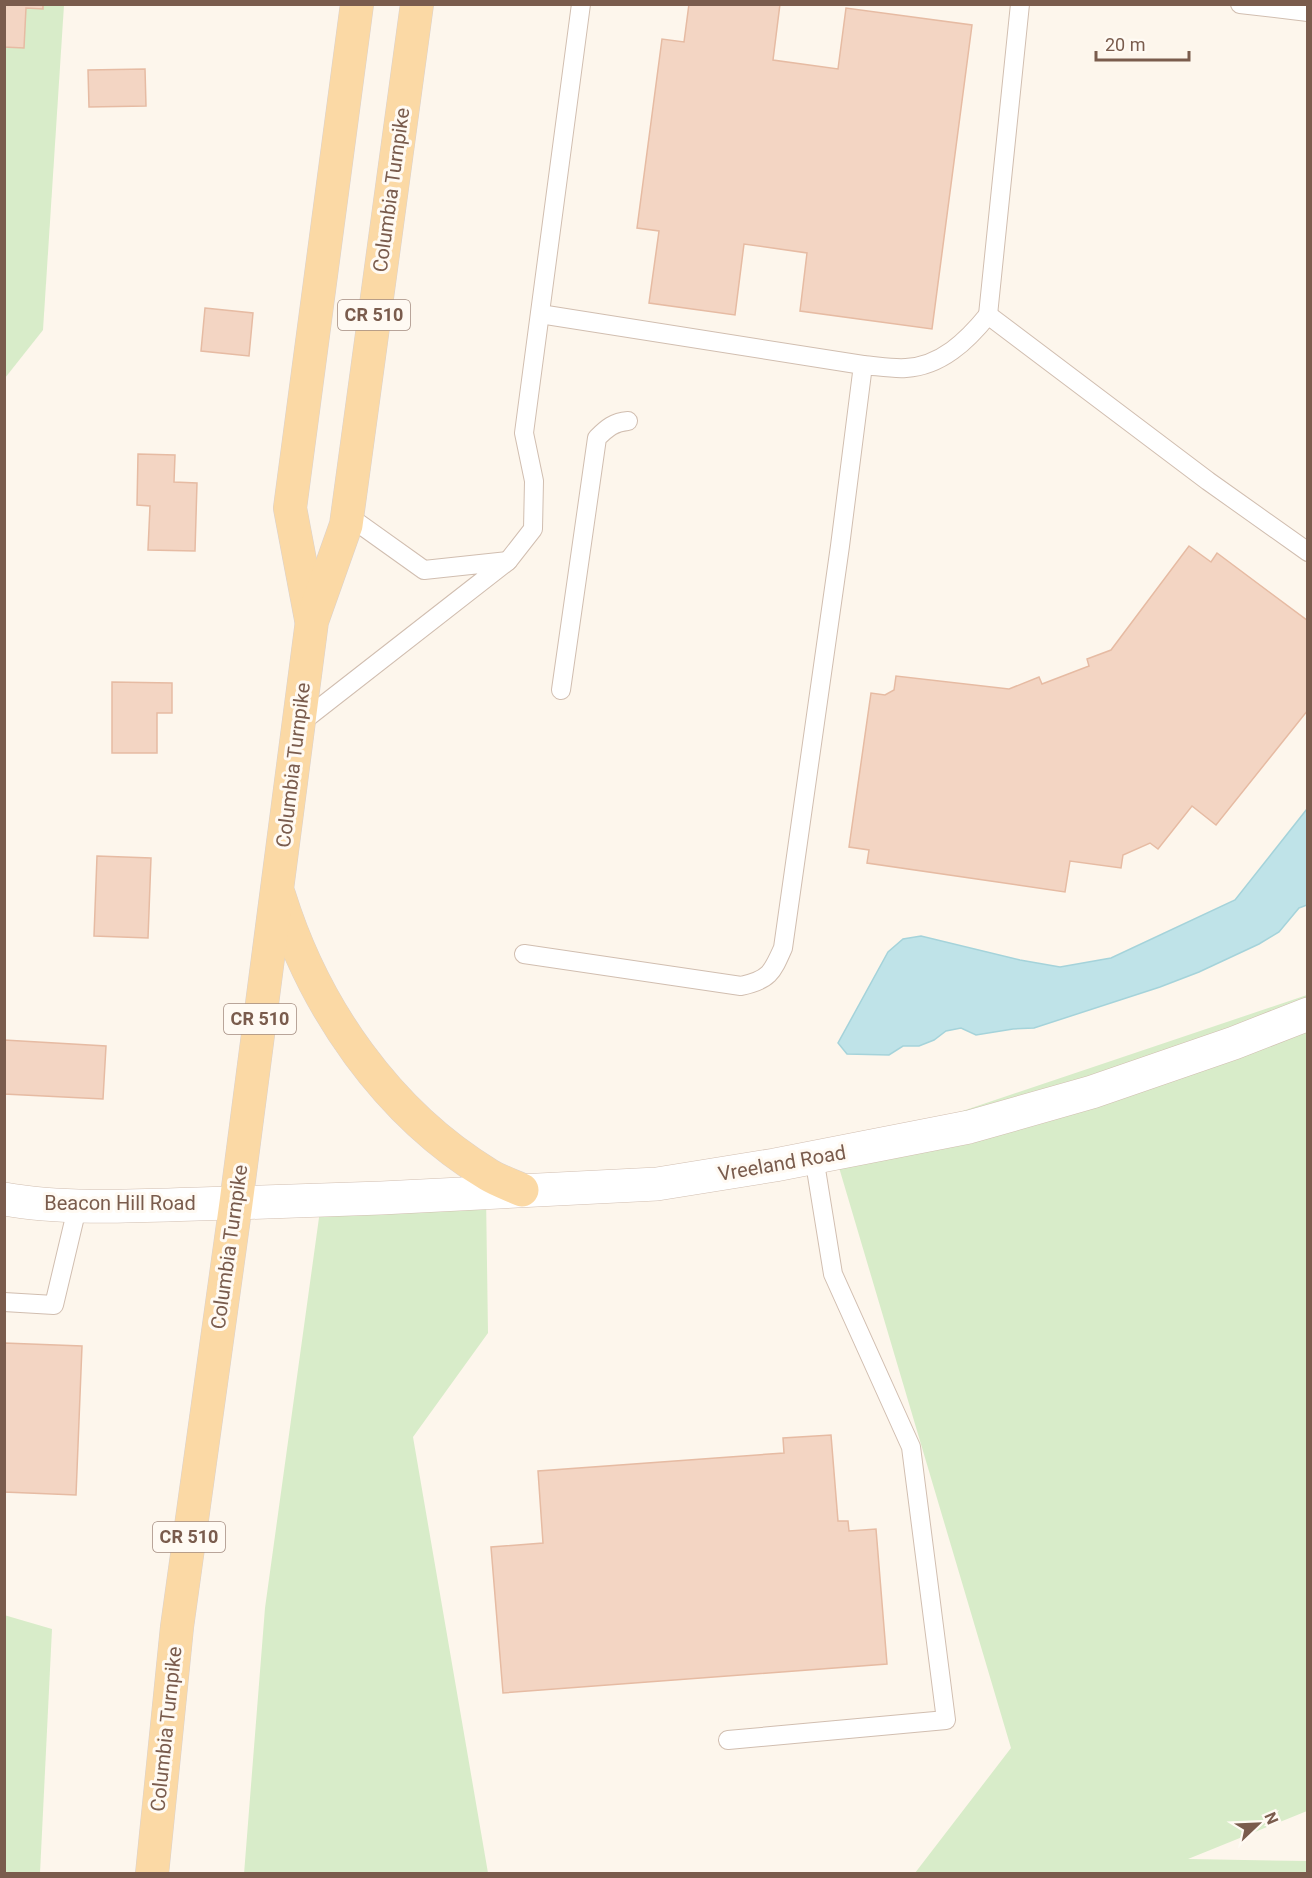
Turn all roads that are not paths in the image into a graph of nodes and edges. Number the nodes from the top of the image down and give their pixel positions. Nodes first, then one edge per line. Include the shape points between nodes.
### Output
1 (357, 4) edge
2 (417, 4) edge
3 (581, 4) edge
4 (1020, 4) edge
5 (1240, 4) edge
6 (1308, 12) edge
7 (540, 314) junction
8 (988, 315) junction
9 (863, 365) junction
10 (628, 422) dead end
11 (347, 515) junction
12 (1308, 552) edge
13 (508, 561) junction
14 (312, 621) junction
15 (561, 690) dead end
16 (298, 725) junction
17 (277, 888) junction
18 (524, 954) dead end
19 (1308, 1014) edge
20 (814, 1157) junction
21 (522, 1190) junction
22 (4, 1199) edge
23 (236, 1203) junction
24 (78, 1204) junction
25 (4, 1302) edge
26 (728, 1740) dead end
27 (152, 1874) edge

1 - 14 main road, Columbia Turnpike / CR 510 via 290,508
2 - 11 main road, Columbia Turnpike / CR 510
3 - 7 lane
4 - 8 lane
5 - 6 lane
7 - 9 lane
7 - 13 lane via 524,433 534,481 533,528
8 - 9 lane via 972,335 928,364 906,368
8 - 12 lane
9 - 18 lane via 783,948 773,969 759,982 741,986
10 - 15 lane via 616,422 597,438
11 - 13 lane via 424,570
11 - 14 main road, Columbia Turnpike / CR 510
13 - 16 lane
14 - 16 main road, Columbia Turnpike / CR 510
16 - 17 main road, Columbia Turnpike / CR 510
17 - 21 main road via 289,926 323,997 374,1075 437,1137 490,1176
17 - 23 main road, Columbia Turnpike / CR 510
19 - 20 street, Vreeland Road via 1234,1044 1092,1092 969,1127
20 - 21 street, Vreeland Road via 657,1184
20 - 26 lane via 833,1274 911,1447 946,1720
21 - 23 street, Vreeland Road
22 - 24 street, Beacon Hill Road
23 - 24 street, Beacon Hill Road
23 - 27 main road, Columbia Turnpike / CR 510 via 177,1627
24 - 25 lane via 54,1305

